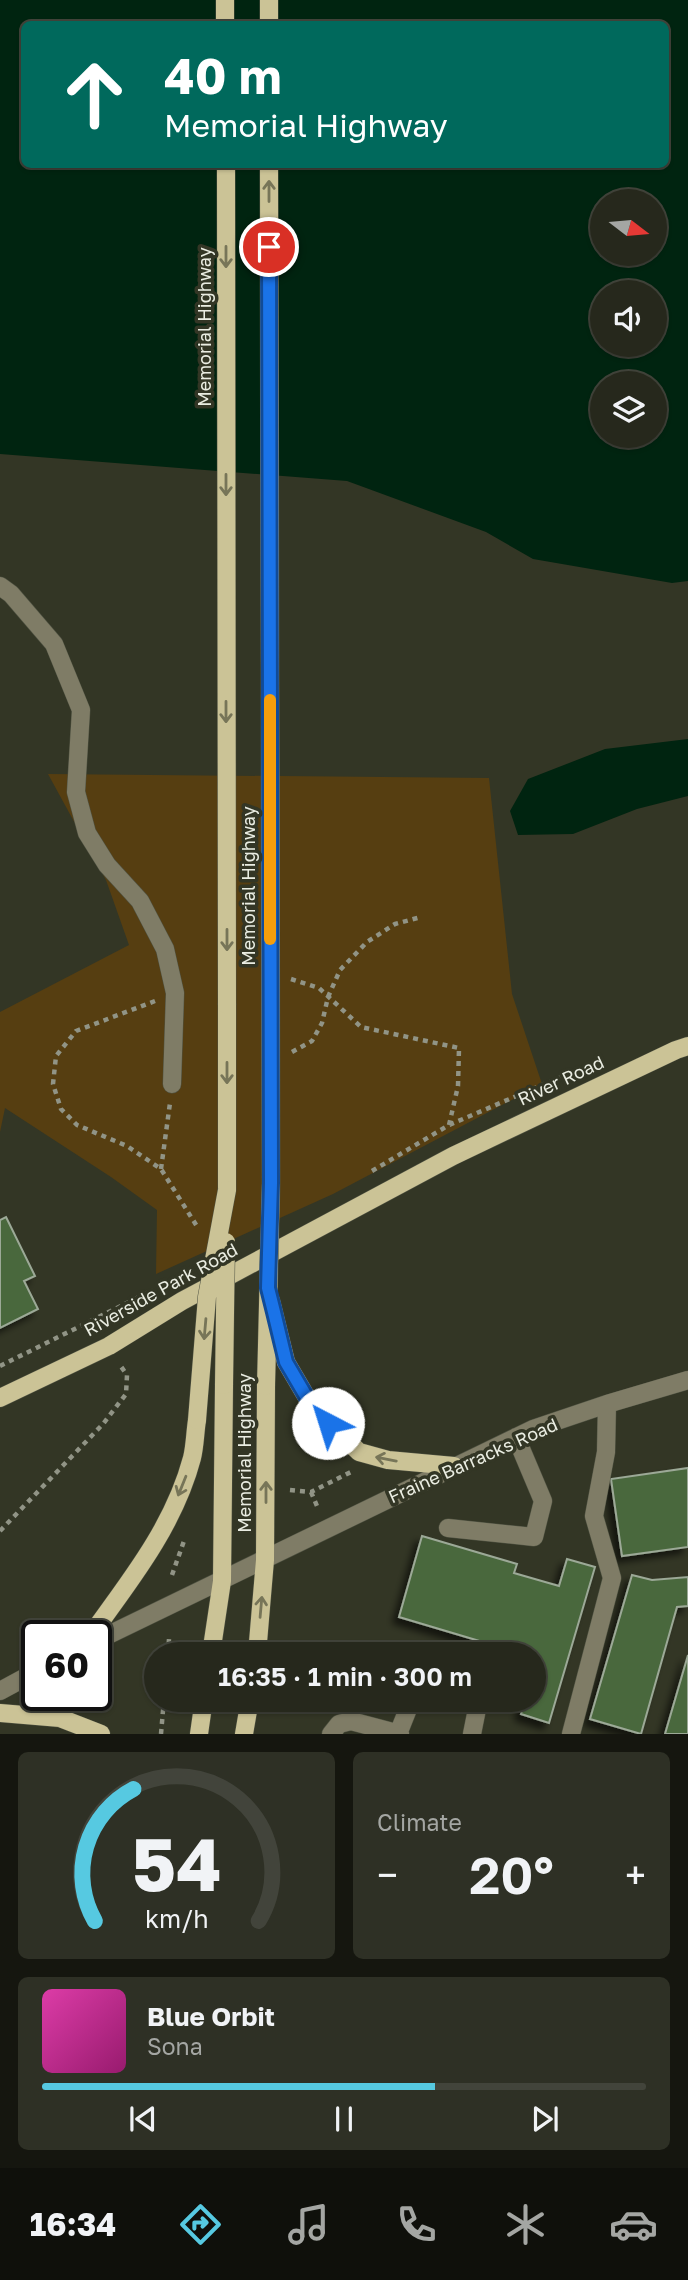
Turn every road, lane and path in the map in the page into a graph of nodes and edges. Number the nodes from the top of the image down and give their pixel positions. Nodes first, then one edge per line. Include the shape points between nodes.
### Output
1 (225, 0) edge
2 (269, 0) edge
3 (225, 21) edge
4 (269, 21) edge
5 (226, 168) edge
6 (269, 168) edge
7 (0, 586) edge
8 (421, 917) dead end
9 (688, 1046) edge
10 (288, 1054) dead end
11 (172, 1084) joint
12 (453, 1156) joint
13 (161, 1169) dead end
14 (227, 1190) junction
15 (268, 1288) junction
16 (109, 1346) junction
17 (688, 1380) edge
18 (0, 1398) edge
19 (607, 1404) junction
20 (516, 1437) junction
21 (454, 1466) junction
22 (357, 1468) dead end
23 (290, 1490) dead end
24 (311, 1492) junction
25 (317, 1506) dead end
26 (189, 1526) dead end
27 (448, 1528) dead end
28 (0, 1531) edge
29 (265, 1560) junction
30 (172, 1575) dead end
31 (222, 1581) junction
32 (101, 1620) edge
33 (112, 1633) edge
34 (169, 1639) dead end
35 (169, 1642) edge
36 (213, 1642) edge
37 (258, 1642) edge
38 (21, 1680) edge
39 (0, 1691) edge
40 (163, 1712) edge
41 (202, 1712) edge
42 (248, 1712) edge
43 (407, 1712) edge
44 (476, 1712) edge
45 (0, 1713) edge
46 (335, 1729) edge
47 (101, 1734) edge
48 (161, 1734) edge
49 (199, 1734) edge
50 (244, 1734) edge
51 (399, 1734) edge
52 (472, 1734) edge
53 (571, 1734) edge

1 - 3 main road
2 - 4 main road
5 -> 14 main road, Memorial Highway, bridge
15 -> 6 main road, Memorial Highway, bridge
7 - 11 street via 54,644 80,710 76,792 87,833 107,865 140,901 164,950 175,993
8 - 10 path via 396,924 367,942 340,970 312,1041
9 - 12 main road, River Road
11 - 13 path
12 - 16 main road, Riverside Park Road via 182,1301
14 - 31 main road, Memorial Highway, bridge
14 -> 32 main road, bridge via 207,1297 197,1420 184,1484 156,1543
21 -> 15 main road, bridge via 388,1460 359,1452 313,1408 286,1362
29 -> 15 main road, Memorial Highway, bridge
16 - 18 main road, Riverside Park Road
16 - 28 path via 127,1375 126,1394
17 - 19 street, Fraine Barracks Road
19 - 20 street, Fraine Barracks Road
19 - 53 street via 607,1452 594,1516 612,1578
20 - 21 street, Fraine Barracks Road
20 - 27 street via 543,1501 534,1537
21 - 29 street, Fraine Barracks Road
22 - 24 path
23 - 24 path
24 - 25 path
26 - 30 path
29 - 31 street
37 -> 29 main road, Memorial Highway
31 - 33 street
31 - 36 main road, Memorial Highway
34 - 35 path
38 - 39 street
40 - 48 path
41 - 49 main road
42 - 50 main road
43 - 51 street
44 - 52 street
45 - 47 main road via 60,1718
46 - 51 street via 351,1721

